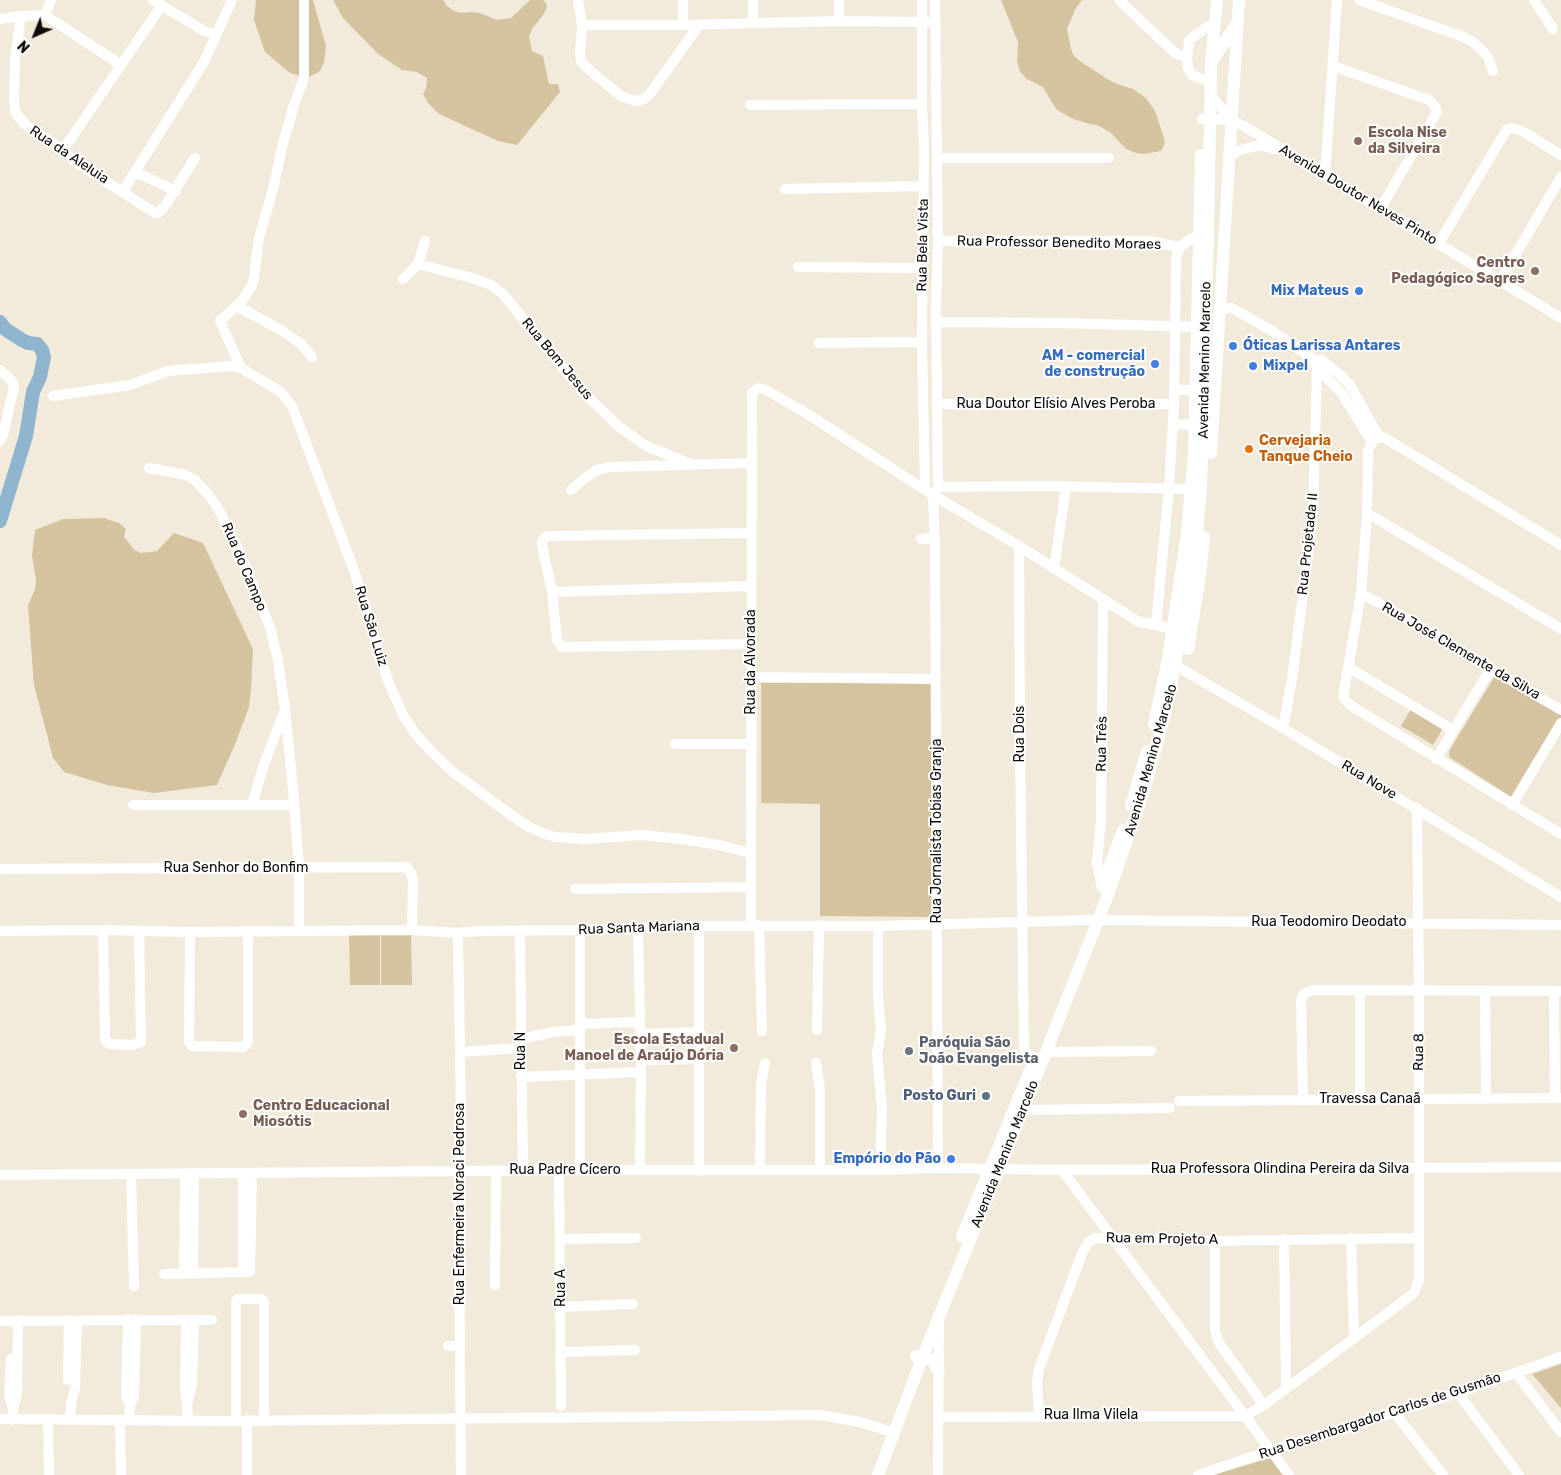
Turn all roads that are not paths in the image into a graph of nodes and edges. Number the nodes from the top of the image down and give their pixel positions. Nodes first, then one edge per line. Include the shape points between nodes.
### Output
1 (51, 0) edge
2 (232, 0) edge
3 (304, 0) edge
4 (578, 0) edge
5 (683, 0) edge
6 (753, 0) edge
7 (838, 0) edge
8 (922, 0) edge
9 (935, 0) edge
10 (1119, 0) edge
11 (1210, 0) edge
12 (1217, 0) edge
13 (1239, 0) edge
14 (1337, 0) edge
15 (1359, 0) edge
16 (1534, 0) edge
17 (158, 3) edge
18 (45, 15) junction
19 (21, 16) junction
20 (0, 19) edge
21 (839, 21) junction
22 (1238, 21) junction
23 (922, 22) junction
24 (934, 22) junction
25 (753, 23) junction
26 (582, 25) junction
27 (683, 25) junction
28 (700, 25) junction
29 (1207, 27) junction
30 (1553, 29) dead end
31 (216, 34) junction
32 (1187, 58) junction
33 (1211, 63) junction
34 (121, 65) junction
35 (1333, 66) junction
36 (1493, 71) dead end
37 (1208, 86) junction
38 (922, 104) junction
39 (750, 105) dead end
40 (1206, 119) junction
41 (1231, 120) junction
42 (63, 150) junction
43 (924, 150) junction
44 (937, 154) junction
45 (1561, 155) edge
46 (196, 158) dead end
47 (1108, 158) dead end
48 (1228, 158) junction
49 (1298, 160) junction
50 (135, 172) junction
51 (1325, 176) junction
52 (1561, 177) edge
53 (924, 186) junction
54 (785, 189) dead end
55 (123, 191) junction
56 (176, 191) junction
57 (1380, 209) junction
58 (1199, 236) junction
59 (425, 241) dead end
60 (938, 241) junction
61 (1439, 244) junction
62 (1180, 247) junction
63 (1224, 250) junction
64 (418, 264) junction
65 (798, 267) dead end
66 (922, 268) junction
67 (403, 279) dead end
68 (1500, 281) junction
69 (1206, 288) junction
70 (237, 306) junction
71 (1219, 309) junction
72 (936, 311) junction
73 (922, 312) junction
74 (1561, 317) edge
75 (936, 322) junction
76 (1202, 324) junction
77 (1176, 325) junction
78 (922, 342) junction
79 (819, 343) dead end
80 (312, 357) dead end
81 (1317, 362) junction
82 (241, 368) junction
83 (0, 370) edge
84 (1174, 389) junction
85 (1195, 391) junction
86 (53, 396) dead end
87 (937, 404) junction
88 (1174, 404) junction
89 (806, 413) junction
90 (804, 424) dead end
91 (1173, 424) junction
92 (1194, 425) junction
93 (1376, 440) junction
94 (0, 441) edge
95 (752, 463) junction
96 (693, 465) junction
97 (149, 468) dead end
98 (1066, 486) junction
99 (1169, 488) junction
100 (1191, 488) junction
101 (571, 490) dead end
102 (932, 490) junction
103 (1367, 513) junction
104 (751, 533) junction
105 (935, 538) junction
106 (921, 539) dead end
107 (1019, 546) junction
108 (1561, 546) edge
109 (1054, 569) junction
110 (750, 586) junction
111 (1198, 586) junction
112 (552, 592) junction
113 (1361, 593) junction
114 (1103, 600) junction
115 (1186, 602) junction
116 (1156, 625) junction
117 (1173, 629) junction
118 (1561, 629) edge
119 (751, 644) junction
120 (1348, 667) junction
121 (1491, 668) junction
122 (1180, 669) junction
123 (750, 677) junction
124 (936, 679) junction
125 (285, 708) junction
126 (1561, 710) edge
127 (1561, 723) edge
128 (1283, 728) junction
129 (1453, 730) junction
130 (1552, 740) junction
131 (675, 744) dead end
132 (750, 744) junction
133 (1561, 745) edge
134 (1436, 759) junction
135 (133, 805) dead end
136 (252, 805) junction
137 (294, 805) junction
138 (1512, 805) junction
139 (1417, 808) junction
140 (1561, 834) edge
141 (750, 852) junction
142 (299, 868) junction
143 (0, 869) edge
144 (751, 886) junction
145 (1102, 888) junction
146 (575, 889) dead end
147 (1561, 897) edge
148 (1094, 920) junction
149 (1022, 922) junction
150 (1418, 923) junction
151 (938, 924) junction
152 (755, 925) junction
153 (818, 925) junction
154 (1561, 925) edge
155 (699, 926) junction
156 (878, 926) junction
157 (638, 928) junction
158 (103, 930) junction
159 (299, 930) junction
160 (412, 930) junction
161 (580, 930) junction
162 (0, 931) edge
163 (139, 931) junction
164 (248, 931) junction
165 (520, 931) junction
166 (190, 932) junction
167 (458, 933) junction
168 (1419, 990) junction
169 (1360, 991) junction
170 (1485, 991) junction
171 (1558, 991) edge
172 (640, 1022) junction
173 (580, 1027) junction
174 (817, 1030) dead end
175 (762, 1031) dead end
176 (700, 1032) junction
177 (640, 1034) junction
178 (521, 1044) junction
179 (1151, 1051) dead end
180 (461, 1052) junction
181 (1046, 1052) junction
182 (700, 1059) junction
183 (640, 1060) junction
184 (1034, 1060) junction
185 (765, 1063) dead end
186 (816, 1064) dead end
187 (640, 1072) junction
188 (580, 1074) junction
189 (521, 1077) junction
190 (1558, 1098) edge
191 (1360, 1099) junction
192 (1418, 1099) junction
193 (1486, 1099) junction
194 (1178, 1100) dead end
195 (1303, 1100) junction
196 (1170, 1108) dead end
197 (1024, 1110) junction
198 (1561, 1167) edge
199 (938, 1168) junction
200 (994, 1169) junction
201 (1418, 1169) junction
202 (496, 1170) junction
203 (523, 1170) junction
204 (560, 1170) junction
205 (580, 1170) junction
206 (640, 1170) junction
207 (760, 1170) junction
208 (820, 1170) junction
209 (880, 1170) junction
210 (1062, 1170) junction
211 (699, 1171) junction
212 (460, 1172) junction
213 (248, 1173) junction
214 (131, 1174) junction
215 (190, 1174) junction
216 (0, 1175) edge
217 (636, 1238) dead end
218 (1351, 1238) junction
219 (1419, 1238) junction
220 (561, 1239) junction
221 (1115, 1239) junction
222 (1215, 1240) junction
223 (1284, 1240) junction
224 (164, 1274) dead end
225 (188, 1274) junction
226 (496, 1284) dead end
227 (134, 1286) dead end
228 (633, 1304) dead end
229 (561, 1307) junction
230 (939, 1316) junction
231 (132, 1319) junction
232 (0, 1320) edge
233 (15, 1320) junction
234 (73, 1320) junction
235 (190, 1320) junction
236 (212, 1320) dead end
237 (1354, 1338) junction
238 (448, 1346) dead end
239 (460, 1346) junction
240 (635, 1350) dead end
241 (561, 1352) junction
242 (919, 1356) junction
243 (1561, 1357) edge
244 (939, 1372) junction
245 (1516, 1373) junction
246 (1286, 1389) junction
247 (1458, 1393) junction
248 (1264, 1405) junction
249 (561, 1406) dead end
250 (1394, 1412) junction
251 (13, 1414) junction
252 (1039, 1415) junction
253 (1245, 1416) junction
254 (460, 1417) junction
255 (938, 1417) junction
256 (0, 1419) edge
257 (48, 1420) junction
258 (70, 1420) junction
259 (124, 1420) junction
260 (188, 1420) junction
261 (242, 1420) junction
262 (264, 1420) junction
263 (888, 1431) junction
264 (1561, 1432) edge
265 (1272, 1450) junction
266 (49, 1475) edge
267 (120, 1475) edge
268 (247, 1475) edge
269 (461, 1475) edge
270 (872, 1475) edge
271 (878, 1475) edge
272 (938, 1475) edge
273 (1198, 1475) edge
274 (1289, 1475) edge
275 (1443, 1475) edge
276 (1519, 1475) edge

1 - 18 street
2 - 31 street
3 - 70 street via 304,78 283,143 259,238 252,285
4 - 26 street
5 - 27 street
6 - 25 street
7 - 21 street
8 - 23 street, Rua Bela Vista
9 - 24 street, Rua Bela Vista
10 - 32 street via 1175,53
11 - 29 main road, Avenida Menino Marcelo
12 - 33 main road, Avenida Menino Marcelo
13 - 22 main road
14 - 35 street
15 - 36 street via 1470,40 1488,57
16 - 30 street
17 - 31 street via 204,31
17 - 34 street
18 - 19 street
18 - 34 street
19 - 20 street
19 - 42 street, Rua da Aleluia via 15,59 14,110 27,126
21 - 23 street
21 - 25 street
22 - 33 main road
22 - 41 main road
23 - 24 street
23 - 38 street, Rua Bela Vista
24 - 44 street, Rua Bela Vista
25 - 28 street
26 - 27 street
26 - 28 street via 581,61 621,96 638,101 649,95
27 - 28 street
29 - 32 street via 1189,40
29 - 37 main road, Avenida Menino Marcelo
31 - 50 street via 204,62
32 - 37 street via 1190,72
33 - 37 main road, Avenida Menino Marcelo
34 - 42 street
35 - 51 street
35 - 57 street via 1429,100 1436,108 1437,112
37 - 40 main road, Avenida Menino Marcelo
37 - 41 street
38 - 39 street
38 - 43 street, Rua Bela Vista
40 - 41 street
40 - 58 main road, Avenida Menino Marcelo
40 - 69 main road, Avenida Menino Marcelo
41 - 48 main road
41 - 49 street, Avenida Doutor Neves Pinto
42 - 55 street, Rua da Aleluia via 74,161
43 - 44 street
43 - 53 street, Rua Bela Vista
44 - 47 street
44 - 60 street, Rua Bela Vista
45 - 61 street via 1522,131 1507,129
46 - 56 street
48 - 49 street via 1238,151 1259,145 1269,146
48 - 63 main road
49 - 51 street, Avenida Doutor Neves Pinto
50 - 55 street
50 - 56 street
51 - 57 street, Avenida Doutor Neves Pinto
52 - 68 street
53 - 54 street
53 - 66 street, Rua Bela Vista
55 - 56 street, Rua da Aleluia via 158,213
57 - 61 street, Avenida Doutor Neves Pinto
58 - 62 street
58 - 76 main road, Avenida Menino Marcelo
59 - 64 street
60 - 62 street, Rua Professor Benedito Moraes via 1149,241
60 - 72 street, Rua Bela Vista
61 - 68 street, Avenida Doutor Neves Pinto
62 - 77 street via 1176,258
63 - 69 main road
63 - 71 main road
64 - 67 street
64 - 96 street, Rua Bom Jesus via 491,285 503,294 581,390 617,425 646,446
65 - 66 street
66 - 73 street, Rua Bela Vista
68 - 74 street, Avenida Doutor Neves Pinto
69 - 76 main road, Avenida Menino Marcelo
70 - 80 street via 281,330 301,344
70 - 82 street via 220,321
71 - 76 main road
71 - 81 street via 1232,308
71 - 111 main road via 1208,491
72 - 73 street
72 - 75 street, Rua Bela Vista
73 - 78 street, Rua Bela Vista
75 - 77 street
75 - 87 street, Rua Bela Vista
76 - 77 street
76 - 85 main road, Avenida Menino Marcelo
76 - 115 main road, Avenida Menino Marcelo via 1201,489
77 - 84 street
78 - 79 street
78 - 102 street, Rua Bela Vista
81 - 93 street via 1337,379 1350,385
81 - 128 street, Rua Projetada II via 1313,517
82 - 86 street, Rua São Luiz via 168,371 130,385
82 - 141 street, Rua São Luiz via 281,392 292,406 355,573 388,681 404,717 417,736 453,772 529,826 556,837 587,839 640,835
83 - 94 street via 14,387
84 - 85 street
84 - 88 street
85 - 92 main road, Avenida Menino Marcelo
87 - 88 street, Rua Doutor Elísio Alves Peroba
87 - 102 street, Rua Bela Vista
88 - 91 street
89 - 90 street
89 - 95 street, Rua da Alvorada via 762,389 754,391
89 - 102 street
91 - 92 street
91 - 99 street
92 - 100 main road, Avenida Menino Marcelo
93 - 103 street via 1368,451
93 - 108 street via 1385,438
95 - 96 street
95 - 104 street, Rua da Alvorada
96 - 101 street via 610,467 597,470
97 - 125 street, Rua do Campo via 190,477 219,510 242,556 271,630
98 - 99 street
98 - 102 street
98 - 109 street
99 - 100 street
99 - 116 street
100 - 117 main road, Avenida Menino Marcelo via 1188,534
102 - 105 street, Rua Jornalista Tobias Granja
102 - 107 street
103 - 113 street
103 - 118 street
104 - 110 street, Rua da Alvorada
104 - 112 street via 547,536 542,545
105 - 106 street
105 - 124 street, Rua Jornalista Tobias Granja
107 - 109 street
107 - 149 street, Rua Dois
109 - 114 street
110 - 112 street
110 - 119 street, Rua da Alvorada
111 - 115 main road
111 - 122 main road
112 - 119 street via 557,640 566,648
113 - 120 street
113 - 121 street, Rua José Clemente da Silva
114 - 116 street via 1137,620
114 - 145 street, Rua Três via 1098,863
115 - 122 main road, Avenida Menino Marcelo
116 - 117 street
117 - 145 main road, Avenida Menino Marcelo via 1150,738
119 - 123 street, Rua da Alvorada
120 - 129 street
120 - 134 street via 1343,697 1346,701
121 - 126 street, Rua José Clemente da Silva
121 - 129 street
122 - 128 street, Rua Nove
122 - 148 main road, Avenida Menino Marcelo via 1128,842
123 - 124 street
123 - 132 street, Rua da Alvorada
124 - 151 street, Rua Jornalista Tobias Granja
125 - 136 street, Rua do Campo via 262,767
125 - 137 street, Rua do Campo
127 - 130 street
128 - 139 street, Rua Nove
129 - 134 street
130 - 133 street
130 - 138 street
131 - 132 street
132 - 141 street, Rua da Alvorada
134 - 138 street
135 - 136 street
136 - 137 street
137 - 142 street, Rua do Campo
138 - 140 street
139 - 147 street, Rua Nove
139 - 150 street, Rua 8
141 - 144 street, Rua da Alvorada
142 - 143 street, Rua Senhor do Bonfim
142 - 159 street, Rua do Campo
142 - 160 street, Rua Senhor do Bonfim via 407,868 413,881
144 - 146 street
144 - 152 street, Rua da Alvorada
145 - 148 main road, Avenida Menino Marcelo
148 - 149 street, Rua Santa Mariana
148 - 150 street, Rua Teodomiro Deodato
148 - 181 main road, Avenida Menino Marcelo
148 - 184 main road, Avenida Menino Marcelo
149 - 151 street, Rua Santa Mariana
149 - 184 street via 1024,1048
150 - 154 street, Rua Teodomiro Deodato
150 - 168 street, Rua 8
151 - 156 street, Rua Santa Mariana
151 - 199 street, Rua Jornalista Tobias Granja
152 - 153 street, Rua Santa Mariana
152 - 155 street, Rua Santa Mariana
152 - 175 street, Rua da Alvorada
153 - 156 street, Rua Santa Mariana
153 - 174 street
155 - 157 street, Rua Santa Mariana
155 - 176 street
156 - 209 street via 881,1031 877,1053 882,1108
157 - 161 street, Rua Santa Mariana
157 - 172 street
158 - 162 street, Rua Santa Mariana
158 - 163 street, Rua Santa Mariana
158 - 163 street via 106,1041 109,1044 132,1045 141,1042
159 - 160 street, Rua Santa Mariana
159 - 164 street, Rua Santa Mariana
160 - 167 street, Rua Santa Mariana
161 - 165 street, Rua Santa Mariana
161 - 173 street
163 - 166 street, Rua Santa Mariana
164 - 166 street, Rua Santa Mariana
164 - 166 street via 248,1041 243,1046 192,1046 188,1039
165 - 167 street, Rua Santa Mariana
165 - 178 street, Rua N
167 - 180 street, Rua Enfermeira Noraci Pedrosa
168 - 169 street
168 - 170 street
168 - 192 street, Rua 8
169 - 191 street
169 - 195 street via 1312,990 1302,996
170 - 171 street
170 - 193 street
171 - 190 street
172 - 173 street
172 - 177 street
173 - 178 street via 552,1032
173 - 188 street
176 - 177 street
176 - 182 street
177 - 183 street
178 - 180 street
178 - 189 street, Rua N
179 - 181 street
180 - 212 street, Rua Enfermeira Noraci Pedrosa
181 - 197 main road, Avenida Menino Marcelo
182 - 183 street
182 - 211 street
183 - 187 street
184 - 200 main road, Avenida Menino Marcelo
185 - 207 street via 760,1085
186 - 208 street via 820,1089
187 - 188 street
187 - 206 street
188 - 189 street
188 - 205 street
189 - 203 street, Rua N
190 - 193 street, Travessa Canaã
191 - 192 street, Travessa Canaã
191 - 195 street, Travessa Canaã
192 - 193 street, Travessa Canaã
192 - 201 street, Rua 8
194 - 195 street, Travessa Canaã
196 - 197 street
197 - 200 main road, Avenida Menino Marcelo
198 - 201 street, Rua Professora Olindina Pereira da Silva
199 - 200 street, Rua Padre Cícero
199 - 209 street, Rua Padre Cícero
200 - 210 street, Rua Professora Olindina Pereira da Silva
200 - 230 main road, Avenida Menino Marcelo
200 - 242 main road, Avenida Menino Marcelo
201 - 210 street, Rua Professora Olindina Pereira da Silva
201 - 219 street, Rua 8
202 - 203 street, Rua Padre Cícero
202 - 212 street, Rua Padre Cícero
202 - 226 street
203 - 204 street, Rua Padre Cícero
204 - 205 street, Rua Padre Cícero
204 - 220 street, Rua A
205 - 206 street, Rua Padre Cícero
206 - 211 street, Rua Padre Cícero
207 - 208 street, Rua Padre Cícero
207 - 211 street, Rua Padre Cícero
208 - 209 street, Rua Padre Cícero
210 - 221 street
212 - 213 street, Rua Padre Cícero
212 - 239 street, Rua Enfermeira Noraci Pedrosa via 455,1243
213 - 215 street, Rua Padre Cícero
213 - 225 street via 252,1270 249,1273
214 - 215 street, Rua Padre Cícero
214 - 216 street, Rua Padre Cícero
214 - 227 street
215 - 225 street
217 - 220 street
218 - 219 street, Rua em Projeto A
218 - 223 street, Rua em Projeto A
218 - 237 street
219 - 237 street, Rua 8 via 1419,1281 1413,1294
220 - 229 street, Rua A
221 - 222 street, Rua em Projeto A
221 - 252 street, Rua em Projeto A via 1095,1238 1083,1251 1039,1369
221 - 253 street
222 - 223 street, Rua em Projeto A
222 - 248 street via 1217,1338
223 - 246 street
224 - 225 street
228 - 229 street
229 - 241 street, Rua A
230 - 242 main road, Avenida Menino Marcelo
230 - 244 street
231 - 234 street
231 - 235 street
231 - 259 street via 134,1396
232 - 233 street
233 - 234 street
233 - 251 street via 17,1394
234 - 258 street via 68,1388
235 - 236 street
235 - 260 street via 192,1385 187,1405
237 - 246 street
238 - 239 street
239 - 254 street, Rua Enfermeira Noraci Pedrosa
240 - 241 street
241 - 249 street, Rua A
242 - 244 main road via 932,1360
242 - 263 main road, Avenida Menino Marcelo
242 - 271 main road, Avenida Menino Marcelo
243 - 245 street, Rua Desembargador Carlos de Gusmão
244 - 255 street
245 - 247 street, Rua Desembargador Carlos de Gusmão
245 - 264 street
246 - 248 street
247 - 250 street, Rua Desembargador Carlos de Gusmão
247 - 276 street
248 - 253 street
250 - 265 street, Rua Desembargador Carlos de Gusmão
250 - 275 street
251 - 256 street
251 - 257 street
252 - 253 street, Rua Ilma Vilela
252 - 255 street, Rua Ilma Vilela
253 - 265 street
254 - 262 street
254 - 263 street via 820,1415
254 - 269 street, Rua Enfermeira Noraci Pedrosa
255 - 272 street
257 - 258 street
257 - 266 street
258 - 259 street
259 - 260 street
259 - 267 street
260 - 261 street
261 - 262 street
261 - 262 street via 238,1299 261,1299 264,1302
261 - 268 street
263 - 270 main road, Avenida Menino Marcelo
265 - 273 street, Rua Desembargador Carlos de Gusmão
265 - 274 street

